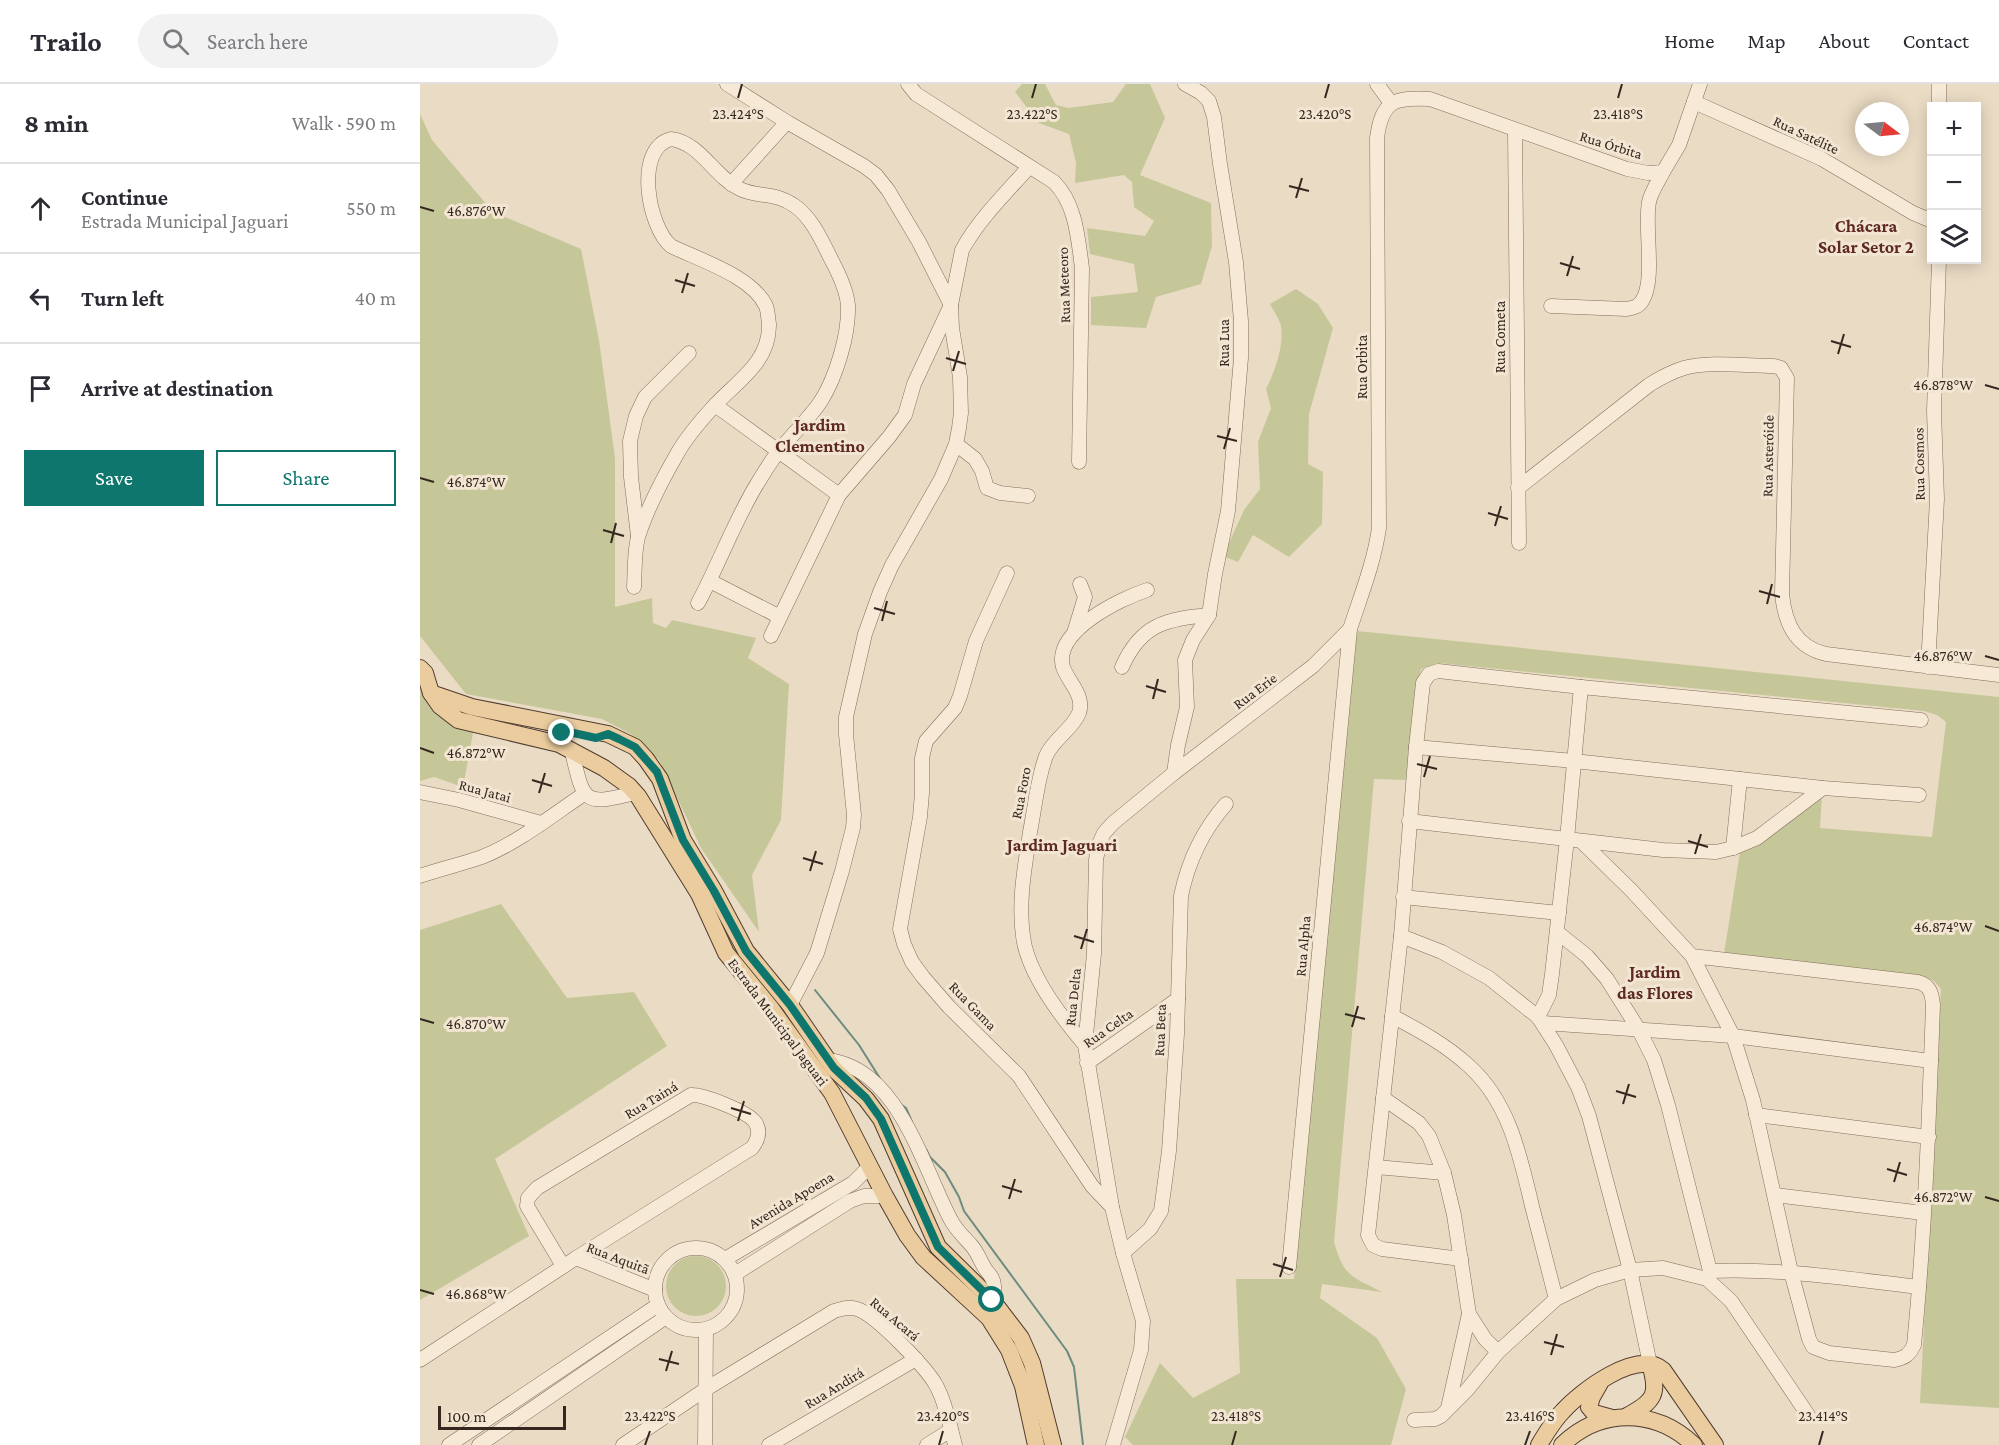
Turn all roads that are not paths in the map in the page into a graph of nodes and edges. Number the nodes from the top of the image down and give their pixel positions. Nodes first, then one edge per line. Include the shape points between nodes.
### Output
1 (727, 84) edge
2 (908, 84) edge
3 (1185, 84) edge
4 (1377, 84) edge
5 (1700, 84) edge
6 (1939, 84) edge
7 (1694, 102) junction
8 (1939, 102) edge
9 (1391, 103) junction
10 (787, 122) junction
11 (1515, 130) junction
12 (1029, 167) junction
13 (1663, 172) junction
14 (731, 184) junction
15 (1927, 219) edge
16 (1939, 264) edge
17 (951, 305) junction
18 (1551, 306) dead end
19 (689, 353) dead end
20 (715, 405) junction
21 (956, 444) junction
22 (779, 451) junction
23 (1079, 462) dead end
24 (1518, 488) junction
25 (839, 495) junction
26 (1028, 496) dead end
27 (638, 539) junction
28 (1519, 543) dead end
29 (1007, 573) dead end
30 (710, 581) junction
31 (1080, 584) dead end
32 (634, 587) dead end
33 (1147, 590) dead end
34 (698, 603) dead end
35 (1209, 615) junction
36 (780, 617) junction
37 (1350, 629) junction
38 (1074, 635) junction
39 (771, 636) dead end
40 (1122, 667) dead end
41 (1928, 667) junction
42 (420, 668) edge
43 (1999, 675) edge
44 (1581, 687) junction
45 (431, 693) junction
46 (1921, 720) dead end
47 (608, 734) junction
48 (1416, 747) junction
49 (566, 748) junction
50 (1574, 761) junction
51 (1174, 773) junction
52 (1740, 779) junction
53 (1823, 788) junction
54 (420, 792) edge
55 (635, 793) junction
56 (584, 794) junction
57 (1919, 795) dead end
58 (1226, 804) dead end
59 (1409, 821) junction
60 (541, 823) junction
61 (1574, 840) junction
62 (1733, 849) junction
63 (420, 876) edge
64 (1403, 897) junction
65 (1559, 913) junction
66 (1557, 932) junction
67 (1401, 936) junction
68 (746, 951) junction
69 (1692, 956) junction
70 (732, 962) junction
71 (1178, 999) junction
72 (790, 1005) junction
73 (1392, 1016) junction
74 (1540, 1020) junction
75 (1640, 1030) junction
76 (1733, 1036) junction
77 (1085, 1045) junction
78 (827, 1060) junction
79 (1931, 1061) junction
80 (1087, 1063) junction
81 (1383, 1098) junction
82 (877, 1113) junction
83 (1756, 1115) junction
84 (852, 1129) junction
85 (1929, 1137) junction
86 (870, 1166) junction
87 (1376, 1167) junction
88 (1444, 1173) junction
89 (1775, 1195) junction
90 (885, 1196) junction
91 (1112, 1207) junction
92 (1923, 1213) junction
93 (927, 1224) junction
94 (907, 1235) junction
95 (1123, 1253) junction
96 (576, 1258) junction
97 (724, 1258) junction
98 (1461, 1259) junction
99 (563, 1266) junction
100 (1289, 1267) dead end
101 (1630, 1270) junction
102 (1791, 1272) junction
103 (735, 1274) junction
104 (1708, 1275) junction
105 (1920, 1287) junction
106 (655, 1290) junction
107 (1556, 1299) junction
108 (992, 1300) junction
109 (662, 1311) junction
110 (1469, 1314) junction
111 (706, 1329) junction
112 (1498, 1352) junction
113 (916, 1359) junction
114 (420, 1360) edge
115 (1650, 1364) junction
116 (1602, 1380) junction
117 (706, 1389) junction
118 (516, 1400) junction
119 (1448, 1409) junction
120 (525, 1414) junction
121 (1808, 1415) dead end
122 (1619, 1417) junction
123 (1414, 1420) dead end
124 (951, 1430) junction
125 (449, 1445) edge
126 (479, 1445) edge
127 (624, 1445) edge
128 (705, 1445) edge
129 (769, 1445) edge
130 (927, 1445) edge
131 (955, 1445) edge
132 (1036, 1445) edge
133 (1053, 1445) edge
134 (1113, 1445) edge
135 (1541, 1445) edge
136 (1562, 1445) edge
137 (1694, 1445) edge
138 (1714, 1445) edge

1 - 10 street
2 - 12 street, Rua Meteoro via 916,94
3 - 35 street, Rua Lua via 1201,93 1212,108 1236,262 1241,321 1242,358 1232,480
4 - 9 street
5 - 7 street
6 - 8 street
7 - 13 street via 1679,145
7 - 15 street, Rua Satélite via 1822,159
9 - 11 street, Rua Órbita via 1406,98 1430,99
9 - 37 street, Rua Orbita via 1384,110 1377,138 1379,528 1368,580
10 - 14 street
10 - 17 street via 876,175 919,242
11 - 13 street, Rua Órbita via 1627,169
11 - 24 street, Rua Cometa
12 - 17 street via 966,242
12 - 23 street, Rua Meteoro via 1054,182 1067,198 1079,241
13 - 18 street via 1649,204 1649,267 1641,303 1626,309
14 - 20 street via 687,144 665,140 652,155 650,210 663,239 744,282 766,306 769,329 762,356
14 - 22 street via 785,200 809,220 832,261 848,305 832,382 820,403
16 - 41 street, Rua Cosmos via 1934,411 1937,499
17 - 21 street via 960,377 961,413
17 - 25 street via 914,384 905,415
19 - 27 street via 645,397 636,416 630,465
20 - 22 street
20 - 27 street via 678,453
21 - 26 street via 975,459 987,488
21 - 72 street via 941,479 892,565 865,634 846,717 853,828 817,953
22 - 25 street
22 - 30 street via 756,485
24 - 28 street, Rua Cometa
24 - 41 street, Rua Asteróide via 1665,376 1698,366 1781,368 1787,378 1782,594 1788,622 1799,640 1813,651
25 - 36 street
27 - 32 street
29 - 91 street, Rua Gama via 976,641 955,708 926,741 920,817 900,929 903,944 923,977 1029,1088 1092,1186
30 - 34 street
30 - 36 street
31 - 38 street via 1084,601
33 - 38 street, Rua Foro via 1105,609
35 - 40 street via 1164,622 1152,629 1128,652
35 - 51 street via 1185,660 1187,707
36 - 39 street
37 - 51 street, Rua Erie via 1312,666
37 - 100 street, Rua Alpha
38 - 77 street, Rua Foro via 1063,652 1062,662 1078,693 1080,708 1055,741 1042,768 1021,918 1026,952 1032,964 1059,1012
41 - 43 street, Rua Asteróide
42 - 45 main road, Estrada Municipal Jaguari
44 - 46 street
44 - 48 street via 1433,672 1423,684
44 - 50 street
45 - 47 main road, Estrada Municipal Jaguari via 472,707
45 - 49 main road, Estrada Municipal Jaguari via 458,720
47 - 49 main road via 596,738 569,732 560,735 558,740
47 - 68 main road, Estrada Municipal Jaguari via 635,747 657,772 683,840
48 - 50 street
48 - 59 street
49 - 55 main road, Estrada Municipal Jaguari via 604,768
49 - 56 street
50 - 52 street
50 - 61 street
51 - 77 street, Rua Delta via 1113,823 1099,844
52 - 53 street
52 - 62 street
53 - 57 street
53 - 62 street via 1757,838
54 - 60 street, Rua Jatai
55 - 56 street via 602,800
55 - 70 main road, Estrada Municipal Jaguari via 699,894
56 - 60 street
58 - 71 street, Rua Beta via 1214,818 1186,876 1181,896
59 - 61 street
59 - 64 street
60 - 63 street via 482,856
61 - 62 street via 1663,850
61 - 65 street
61 - 69 street
64 - 65 street
64 - 67 street
65 - 66 street
66 - 74 street via 1549,995
66 - 75 street via 1587,956 1607,979
67 - 73 street
67 - 74 street via 1443,952 1489,978
68 - 70 main road
68 - 72 main road, Estrada Municipal Jaguari
69 - 76 street
69 - 79 street via 1923,983 1930,991 1933,1005
70 - 84 main road, Estrada Municipal Jaguari via 832,1093
71 - 80 street, Rua Celta
71 - 95 street, Rua Beta via 1169,1151 1161,1211 1150,1229
72 - 78 main road, Estrada Municipal Jaguari
73 - 81 street
73 - 107 street via 1437,1040 1469,1066 1506,1115
74 - 75 street
74 - 101 street via 1568,1066 1589,1116
75 - 76 street
75 - 104 street via 1664,1089
76 - 79 street
76 - 83 street
77 - 80 street, Rua Delta
78 - 82 main road, Estrada Municipal Jaguari
78 - 108 street via 843,1061 888,1095 922,1155 954,1225 992,1278
79 - 85 street
80 - 91 street, Rua Delta
81 - 87 street
81 - 88 street via 1419,1123 1429,1136
82 - 84 main road via 863,1113 855,1119
82 - 93 main road, Estrada Municipal Jaguari
83 - 85 street
83 - 89 street
84 - 86 main road, Estrada Municipal Jaguari
85 - 92 street
86 - 90 main road, Estrada Municipal Jaguari
86 - 97 street, Avenida Apoena via 852,1183
87 - 88 street
87 - 98 street via 1368,1235 1372,1245
88 - 98 street
89 - 92 street
89 - 102 street
90 - 94 main road, Estrada Municipal Jaguari
90 - 103 street via 850,1201
91 - 95 street, Rua Gama
92 - 105 street
93 - 94 main road via 921,1234
93 - 108 main road, Estrada Municipal Jaguari via 941,1251
94 - 132 main road, Estrada Municipal Jaguari via 923,1257 989,1318 1009,1350 1023,1386
95 - 134 street, Rua Gama via 1142,1313 1143,1336
96 - 99 street, Rua Aquitã
96 - 99 street, Rua Tainá via 752,1148 758,1140 756,1124 702,1095 691,1095 537,1188 528,1198 527,1206
96 - 106 street, Rua Aquitã
97 - 103 street
97 - 106 street via 703,1248 679,1251 661,1267
98 - 110 street
99 - 114 street, Rua Aquitã
101 - 104 street via 1663,1268
101 - 107 street via 1595,1280
101 - 115 street
102 - 104 street via 1734,1270
102 - 105 street
102 - 105 street via 1809,1339 1813,1347 1829,1353 1894,1360 1907,1356 1914,1345
103 - 111 street via 733,1308
104 - 121 street via 1731,1301
106 - 109 street
107 - 112 street
108 - 133 main road, Estrada Municipal Jaguari via 1021,1338 1032,1363
109 - 111 street via 684,1328
109 - 118 street
109 - 120 street
110 - 112 street
110 - 119 street
111 - 117 street
112 - 119 street
113 - 117 street, Rua Acará via 865,1312 846,1307
113 - 124 street, Rua Acará via 937,1388
113 - 129 street, Rua Andirá
115 - 116 main road via 1633,1366
115 - 122 main road via 1653,1397 1642,1408
115 - 138 main road via 1663,1370
116 - 122 main road via 1589,1407 1594,1413
116 - 135 main road via 1582,1392 1552,1424
117 - 127 street, Rua Acará
117 - 128 street
118 - 120 street
118 - 125 street
119 - 123 street via 1438,1419
120 - 126 street
122 - 136 main road via 1580,1429
122 - 137 main road via 1663,1424
124 - 130 street
124 - 131 street, Rua Acará

